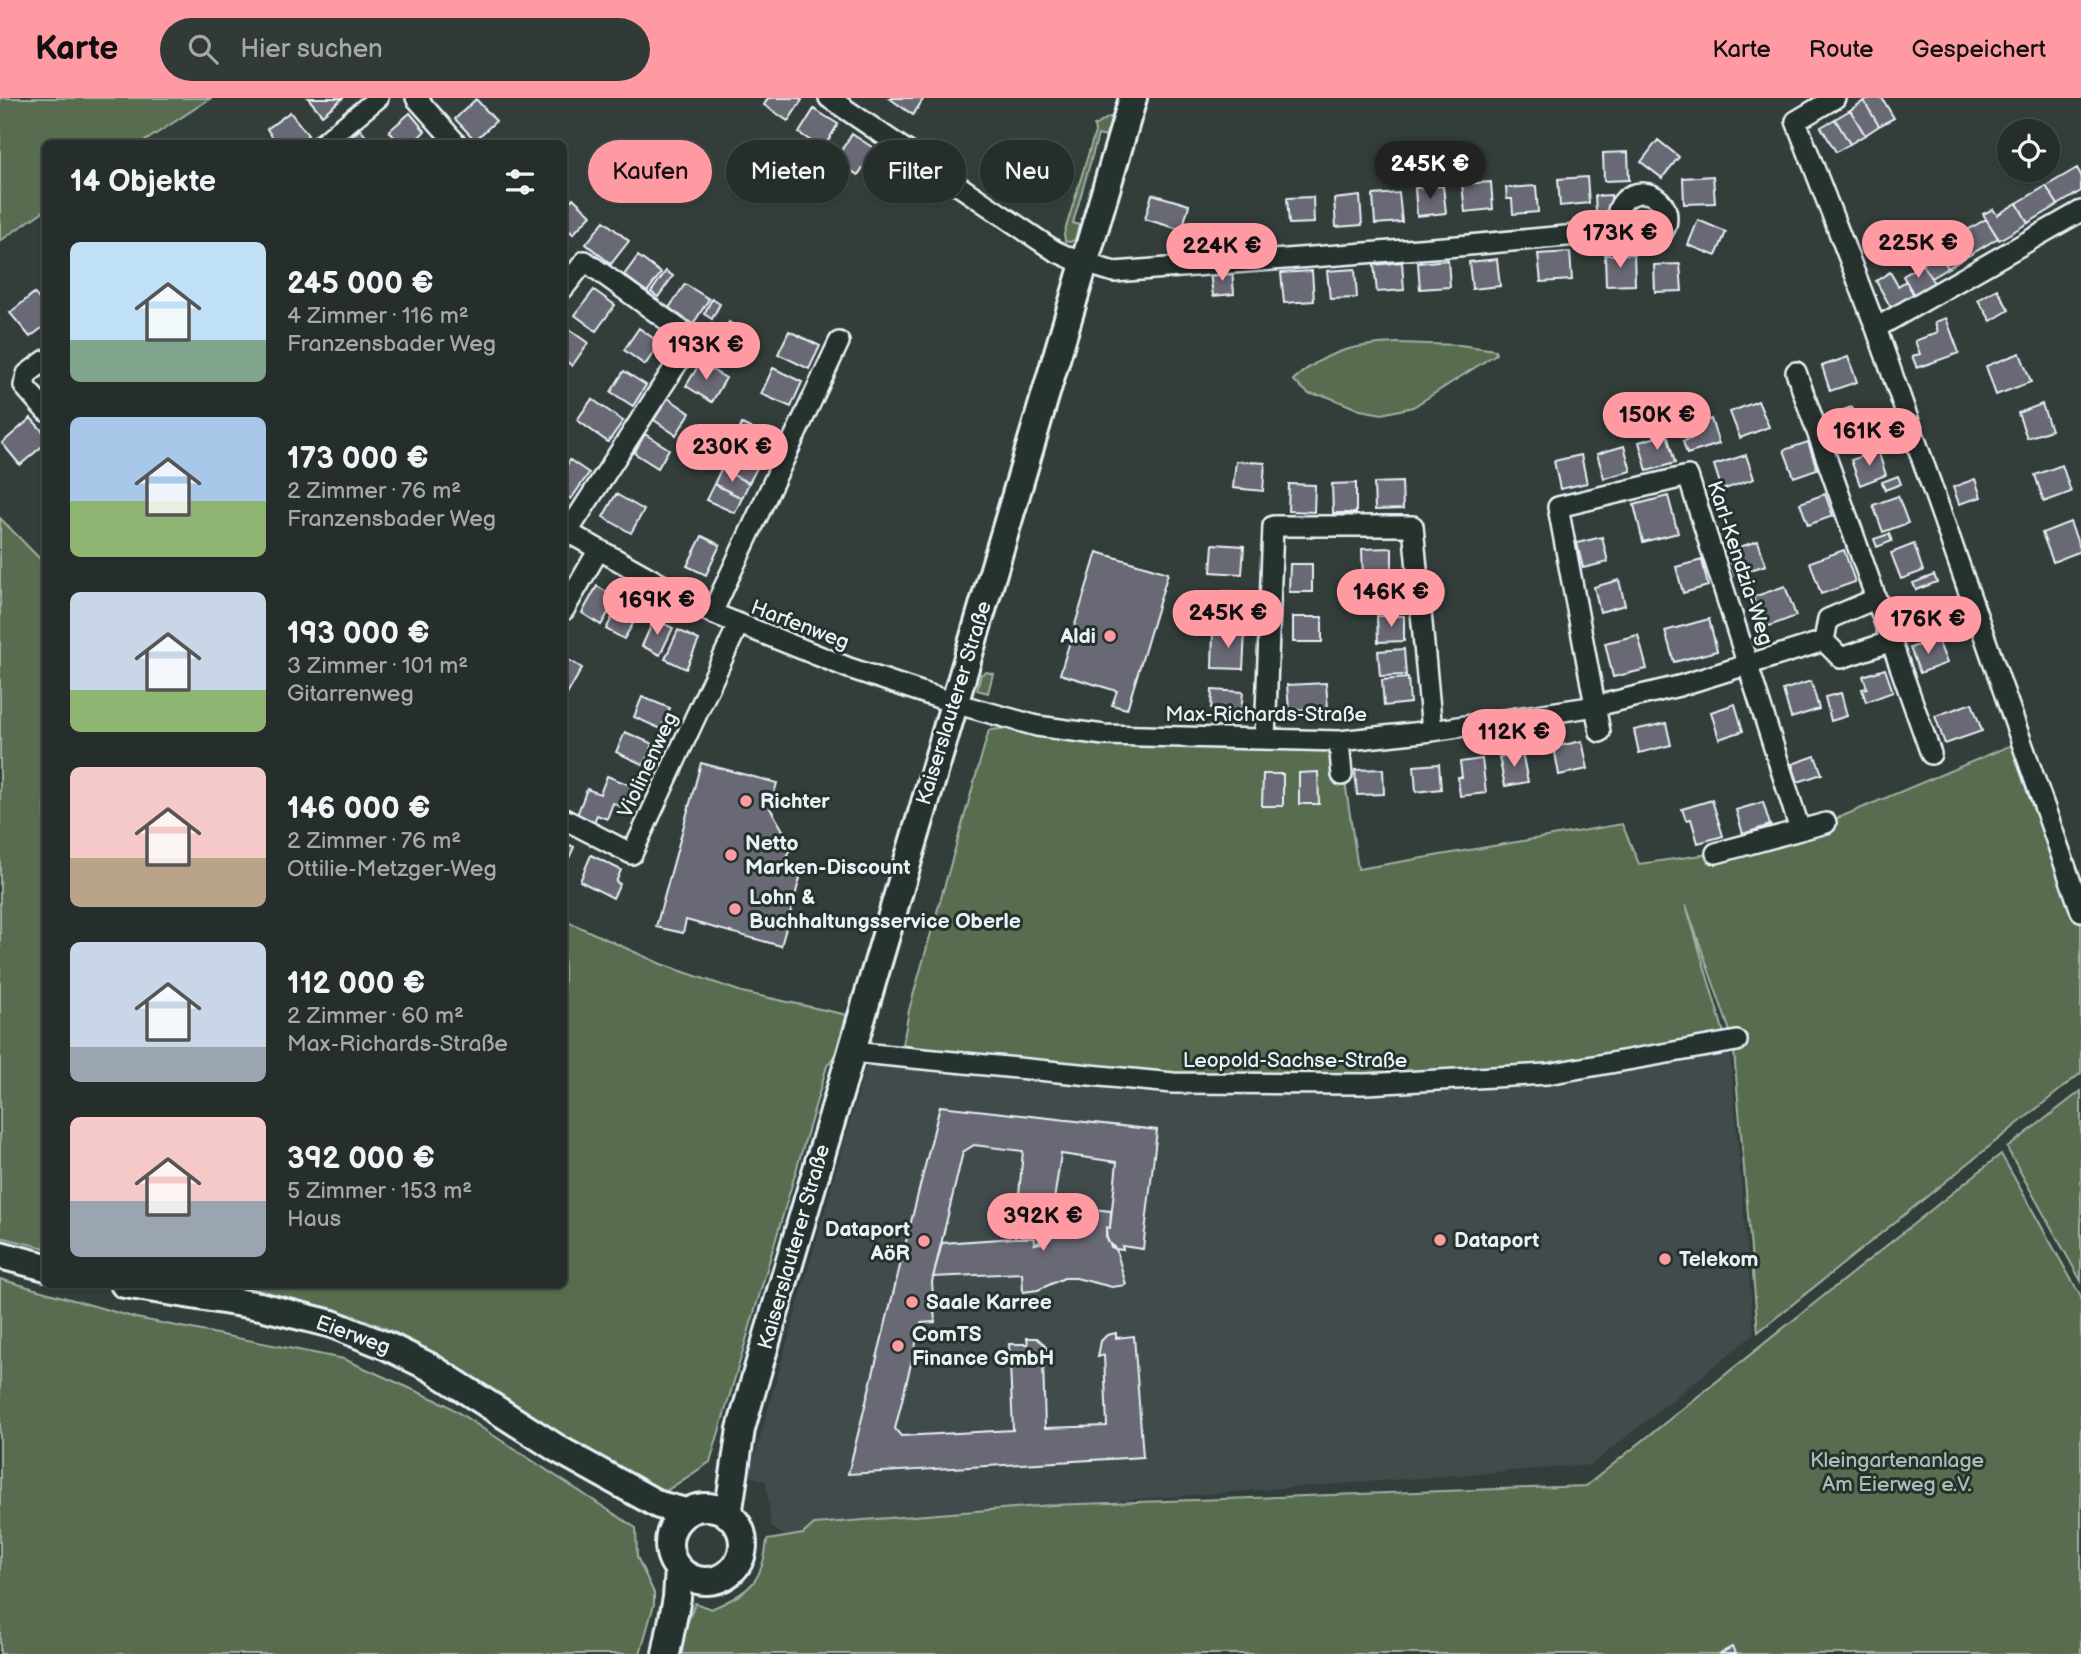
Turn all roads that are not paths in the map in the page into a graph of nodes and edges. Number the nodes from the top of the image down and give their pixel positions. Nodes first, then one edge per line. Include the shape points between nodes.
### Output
1 (378, 98) edge
2 (416, 98) edge
3 (829, 98) edge
4 (1133, 98) edge
5 (1835, 98) edge
6 (327, 140) edge
7 (453, 140) edge
8 (2081, 211) edge
9 (1619, 231) dead end
10 (1084, 263) junction
11 (567, 284) edge
12 (1876, 328) junction
13 (839, 342) dead end
14 (42, 363) edge
15 (1796, 372) dead end
16 (42, 406) edge
17 (567, 528) edge
18 (567, 532) edge
19 (598, 551) junction
20 (1875, 598) junction
21 (567, 605) edge
22 (712, 613) junction
23 (738, 625) junction
24 (1824, 641) junction
25 (1892, 641) junction
26 (1749, 665) junction
27 (954, 703) junction
28 (1596, 706) junction
29 (1432, 731) junction
30 (1600, 732) dead end
31 (1265, 739) junction
32 (1339, 741) junction
33 (1931, 754) dead end
34 (1342, 775) dead end
35 (567, 821) edge
36 (1826, 824) dead end
37 (1800, 830) junction
38 (1716, 853) dead end
39 (2081, 911) edge
40 (1737, 1041) dead end
41 (851, 1052) junction
42 (0, 1255) edge
43 (42, 1266) edge
44 (149, 1288) edge
45 (741, 1429) junction
46 (558, 1449) junction
47 (694, 1510) junction
48 (729, 1515) junction
49 (669, 1537) junction
50 (679, 1569) junction
51 (704, 1580) junction
52 (666, 1654) edge
53 (676, 1654) edge

1 - 6 street
2 - 7 street
3 - 10 street via 1055,251
4 - 10 street, Kaiserslauterer Straße
5 - 12 street via 1796,121
8 - 12 street
9 - 10 street via 1114,272
10 - 27 street, Kaiserslauterer Straße
11 - 17 street via 585,261 693,339
12 - 39 street
13 - 22 street
14 - 16 street via 27,374 24,386
15 - 20 street
18 - 19 street, Harfenweg
19 - 21 street
19 - 22 street, Harfenweg
20 - 24 street via 1828,619
20 - 25 street
22 - 23 street, Harfenweg
23 - 27 street, Harfenweg
23 - 35 street, Violinenweg via 632,854
24 - 25 street via 1841,658
24 - 26 street, Max-Richards-Straße
25 - 33 street
26 - 28 street, Max-Richards-Straße
26 - 28 street, Karl-Kendzia-Weg via 1688,476 1558,507
26 - 37 street
27 - 31 street, Max-Richards-Straße via 1037,726 1104,735
27 - 41 street, Kaiserslauterer Straße
28 - 29 street, Max-Richards-Straße
28 - 30 street
29 - 31 street via 1413,526 1273,526
29 - 32 street, Max-Richards-Straße
31 - 32 street, Max-Richards-Straße
32 - 34 street
36 - 37 street
37 - 38 street
40 - 41 street, Leopold-Sachse-Straße via 1547,1074 1366,1084 1173,1083
41 - 45 street, Kaiserslauterer Straße
42 - 43 street
44 - 46 street, Eierweg via 260,1306 332,1324 430,1367
45 - 47 street, Kaiserslauterer Straße
45 - 48 street, Kaiserslauterer Straße
46 - 47 street, Eierweg via 659,1505
46 - 49 street, Eierweg
47 - 48 street via 720,1510
47 - 49 street via 673,1527
48 - 51 street via 740,1530 742,1552 728,1573
49 - 50 street via 669,1549
50 - 51 street
50 - 52 street
51 - 53 street

